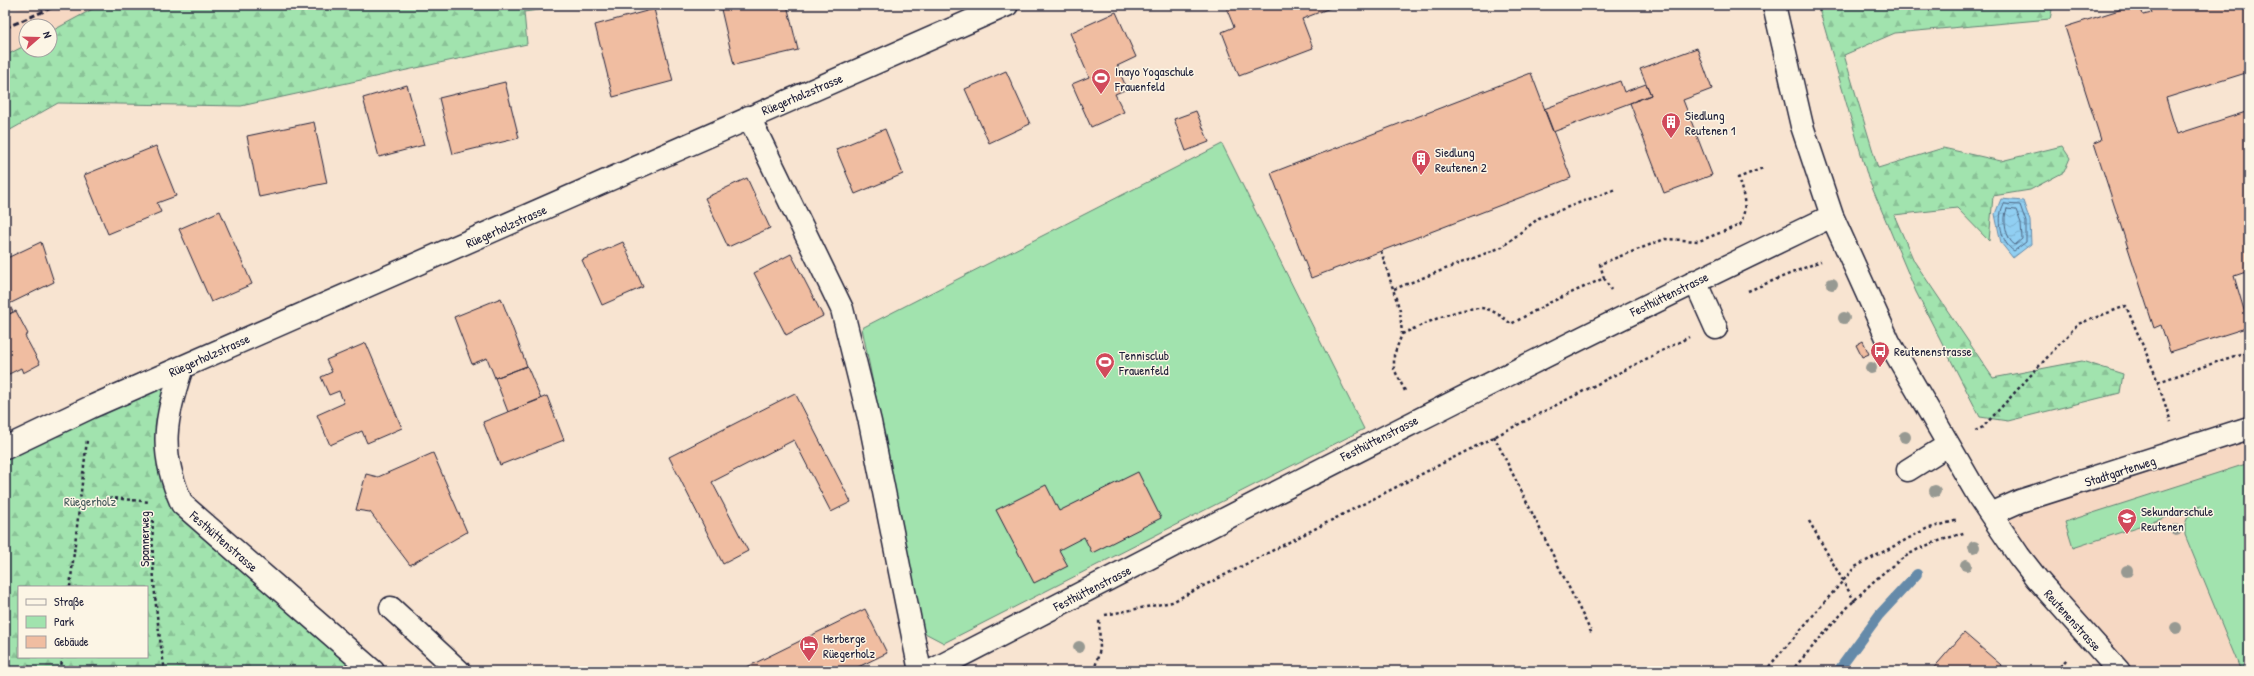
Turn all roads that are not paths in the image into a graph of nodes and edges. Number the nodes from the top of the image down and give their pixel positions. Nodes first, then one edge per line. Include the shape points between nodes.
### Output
1 (1007, 5) edge
2 (1774, 5) edge
3 (749, 117) junction
4 (1832, 216) junction
5 (1695, 281) junction
6 (1716, 326) road end
7 (182, 367) junction
8 (2249, 428) edge
9 (1948, 444) junction
10 (5, 448) edge
11 (1908, 470) dead end
12 (1991, 514) junction
13 (391, 608) dead end
14 (373, 671) edge
15 (459, 671) edge
16 (920, 671) edge
17 (931, 671) edge
18 (2119, 671) edge

1 - 3 street, Rüegerholzstrasse
2 - 4 street, Reutenenstrasse via 1800,119
3 - 7 street, Rüegerholzstrasse
3 - 16 street via 842,309 870,422
4 - 5 street, Festhüttenstrasse
4 - 9 street, Reutenenstrasse via 1886,336
5 - 6 street
5 - 17 street, Festhüttenstrasse via 1419,418
7 - 10 street, Rüegerholzstrasse
7 - 14 street, Festhüttenstrasse via 168,412 166,449 173,484 182,504
8 - 12 street, Stadtgartenweg via 2020,501
9 - 11 street
9 - 12 street, Reutenenstrasse
12 - 18 street, Reutenenstrasse via 2037,579
13 - 15 street

